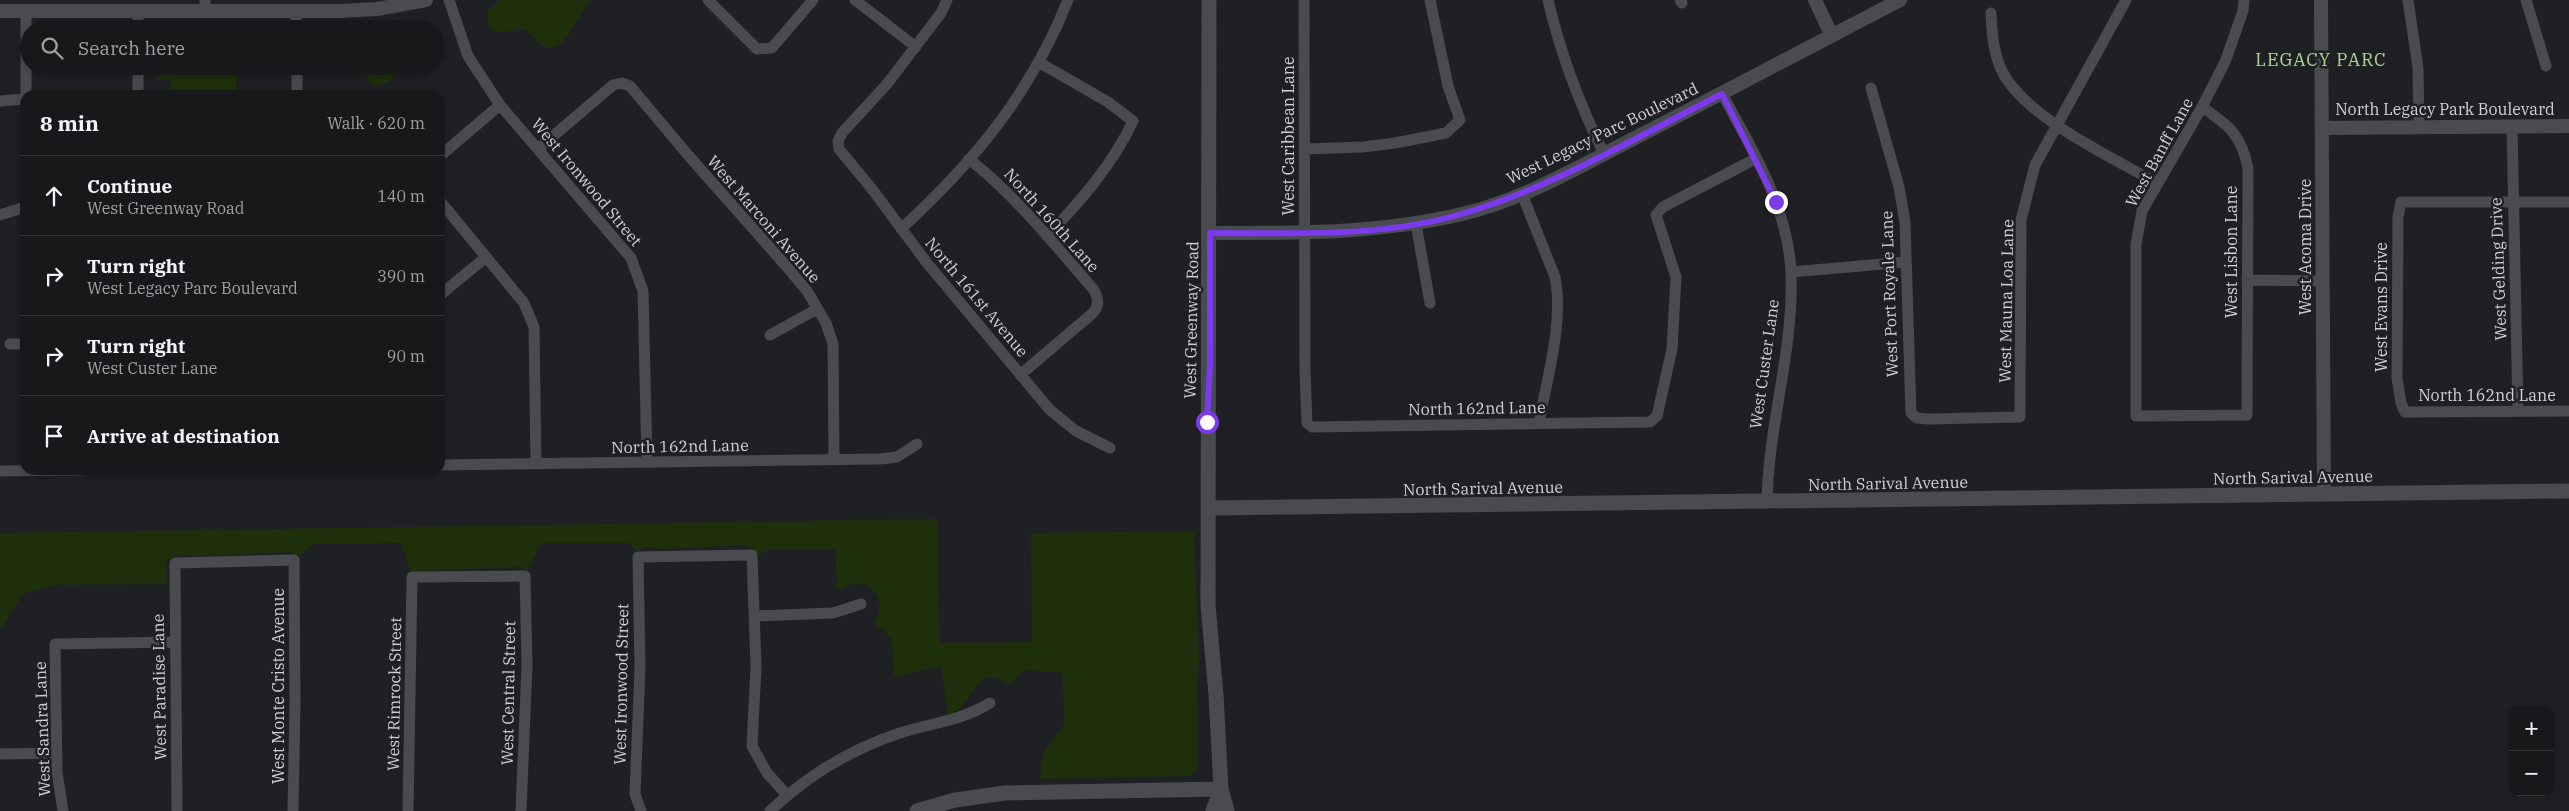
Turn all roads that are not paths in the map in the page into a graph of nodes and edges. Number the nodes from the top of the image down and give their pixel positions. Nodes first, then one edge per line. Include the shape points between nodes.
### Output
1 (426, 0) edge
2 (449, 0) edge
3 (708, 0) edge
4 (813, 0) edge
5 (855, 0) edge
6 (947, 0) edge
7 (1068, 0) edge
8 (1209, 0) edge
9 (1304, 0) edge
10 (1430, 0) edge
11 (1548, 0) edge
12 (1815, 0) edge
13 (1900, 0) edge
14 (2126, 0) edge
15 (2244, 0) edge
16 (2321, 0) edge
17 (2408, 0) edge
18 (2526, 0) edge
19 (205, 6) edge
20 (0, 11) edge
21 (138, 11) junction
22 (296, 11) junction
23 (26, 12) junction
24 (1991, 13) dead end
25 (26, 20) edge
26 (138, 20) edge
27 (296, 20) edge
28 (1832, 36) junction
29 (916, 47) junction
30 (1040, 63) junction
31 (2546, 66) dead end
32 (26, 75) edge
33 (138, 75) edge
34 (296, 75) edge
35 (1871, 88) dead end
36 (26, 90) edge
37 (138, 90) edge
38 (297, 90) edge
39 (1722, 94) junction
40 (20, 99) edge
41 (0, 101) edge
42 (500, 105) junction
43 (2202, 107) junction
44 (2056, 125) junction
45 (2512, 126) junction
46 (2569, 126) edge
47 (2419, 127) junction
48 (2322, 128) junction
49 (538, 149) junction
50 (1305, 149) junction
51 (445, 152) edge
52 (1604, 154) junction
53 (969, 159) junction
54 (1755, 159) junction
55 (2157, 184) junction
56 (1522, 194) junction
57 (2512, 202) junction
58 (2569, 202) edge
59 (445, 207) edge
60 (20, 209) edge
61 (0, 215) edge
62 (1416, 224) junction
63 (901, 229) junction
64 (1210, 233) junction
65 (1305, 233) junction
66 (1047, 236) junction
67 (485, 258) junction
68 (1906, 262) junction
69 (1791, 272) junction
70 (2247, 280) junction
71 (2322, 281) junction
72 (445, 291) edge
73 (1430, 303) dead end
74 (817, 309) junction
75 (770, 335) dead end
76 (10, 344) dead end
77 (20, 344) edge
78 (1020, 375) junction
79 (2518, 411) junction
80 (2569, 411) edge
81 (2405, 412) joint
82 (1911, 413) joint
83 (2247, 415) joint
84 (1307, 423) joint
85 (1538, 424) junction
86 (917, 444) dead end
87 (1110, 448) dead end
88 (834, 460) junction
89 (647, 462) junction
90 (536, 464) junction
91 (445, 465) edge
92 (0, 470) edge
93 (20, 470) edge
94 (2569, 491) edge
95 (2324, 494) junction
96 (1767, 503) junction
97 (1208, 508) junction
98 (294, 560) joint
99 (525, 576) joint
100 (861, 604) dead end
101 (754, 616) junction
102 (175, 642) junction
103 (990, 703) dead end
104 (57, 753) junction
105 (0, 754) edge
106 (1221, 789) junction
107 (786, 795) junction
108 (924, 810) edge
109 (63, 811) edge
110 (177, 811) edge
111 (293, 811) edge
112 (408, 811) edge
113 (521, 811) edge
114 (641, 811) edge
115 (770, 811) edge
116 (1212, 811) edge
117 (1227, 811) edge

1 - 22 street via 377,9
2 - 42 street, West Ironwood Street via 468,56
3 - 4 street via 757,49 772,48
5 - 29 street
6 - 29 street
7 - 30 street
8 - 64 main road, West Greenway Road
9 - 50 street, West Caribbean Lane
10 - 50 street via 1448,86 1460,120 1446,133 1364,147
11 - 52 street via 1572,86
12 - 28 street
13 - 28 street, West Legacy Parc Boulevard
14 - 44 street, West Mauna Loa Lane
15 - 43 street, West Banff Lane via 2225,62
16 - 48 street, West Acoma Drive
17 - 47 street via 2418,68
18 - 31 street
19 - 21 street
19 - 22 street
20 - 23 street
21 - 23 street
21 - 26 street
22 - 27 street
23 - 25 street
24 - 44 street via 1993,45 2002,71 2022,98
28 - 39 street, West Legacy Parc Boulevard
29 - 63 street, North 161st Avenue via 876,98 842,133 838,145 841,154
30 - 53 street via 998,126
30 - 66 street via 1108,102 1133,121 1125,139 1083,197
32 - 36 street
33 - 37 street
34 - 38 street
35 - 68 street, West Port Royale Lane via 1899,186 1905,222
39 - 52 street, West Legacy Parc Boulevard
39 - 54 street, West Custer Lane
40 - 41 street
42 - 49 street, West Ironwood Street
42 - 51 street
43 - 55 street, West Banff Lane
43 - 70 street, West Lisbon Lane via 2228,126 2244,147 2248,168
44 - 55 street
44 - 82 street, West Mauna Loa Lane via 2036,165 2021,220 2020,417 1928,419 1917,418
45 - 46 street, North Legacy Park Boulevard
45 - 47 street, North Legacy Park Boulevard
45 - 57 street, West Gelding Drive
47 - 48 street, North Legacy Park Boulevard
48 - 71 street, West Acoma Drive
49 - 74 street, West Marconi Avenue via 613,85 622,83 630,86 807,291
49 - 89 street, West Ironwood Street via 620,245 638,272 644,291
50 - 65 street, West Caribbean Lane
52 - 56 street, West Legacy Parc Boulevard
53 - 63 street
53 - 66 street, North 160th Lane via 1000,184
54 - 69 street, West Custer Lane via 1776,202
54 - 85 street, North 162nd Lane via 1663,207 1656,215 1676,277 1672,349 1657,416 1650,422
55 - 83 street, West Banff Lane via 2142,211 2136,244 2136,416
56 - 62 street, West Legacy Parc Boulevard via 1464,214
56 - 85 street via 1554,277 1558,297
57 - 58 street
57 - 79 street, West Gelding Drive
57 - 81 street, West Evans Drive via 2401,202 2398,217 2397,378
59 - 67 street
60 - 61 street
62 - 65 street, West Legacy Parc Boulevard
62 - 73 street
63 - 78 street, North 161st Avenue
64 - 65 street, West Legacy Parc Boulevard
64 - 97 main road, West Greenway Road
65 - 84 street, West Caribbean Lane
66 - 78 street, North 160th Lane via 1103,303
67 - 72 street
67 - 90 street via 524,303 534,327
68 - 69 street
68 - 82 street, West Port Royale Lane
69 - 96 street, West Custer Lane via 1788,338 1770,445
70 - 71 street
70 - 83 street, West Lisbon Lane
71 - 95 street, West Acoma Drive
74 - 75 street
74 - 88 street, West Marconi Avenue via 833,344
76 - 77 street
78 - 87 street, North 161st Avenue via 1060,420 1085,437
79 - 80 street, North 162nd Lane
79 - 81 street, North 162nd Lane
84 - 85 street, North 162nd Lane via 1312,427
86 - 88 street, North 162nd Lane via 897,457
88 - 89 street, North 162nd Lane
89 - 90 street, North 162nd Lane
90 - 91 street, North 162nd Lane
92 - 93 street
94 - 95 main road, North Sarival Avenue
95 - 96 main road, North Sarival Avenue
96 - 97 main road, North Sarival Avenue
97 - 106 main road, West Greenway Road via 1208,605
98 - 102 street, West Paradise Lane via 175,563
98 - 111 street, West Monte Cristo Avenue
99 - 112 street, West Rimrock Street via 412,577
99 - 113 street, West Central Street via 527,665
100 - 101 street via 833,613
101 - 107 street via 756,667 752,746 767,773
101 - 114 street, West Ironwood Street via 752,555 638,557 640,668 635,794
102 - 104 street, West Sandra Lane via 55,644
102 - 110 street, West Paradise Lane
103 - 107 street via 974,713 900,733 862,748 823,768
104 - 105 street
104 - 109 street, West Sandra Lane
106 - 108 main road via 1004,793 955,800
106 - 116 main road, West Greenway Road
106 - 117 main road, West Greenway Road
107 - 115 street

